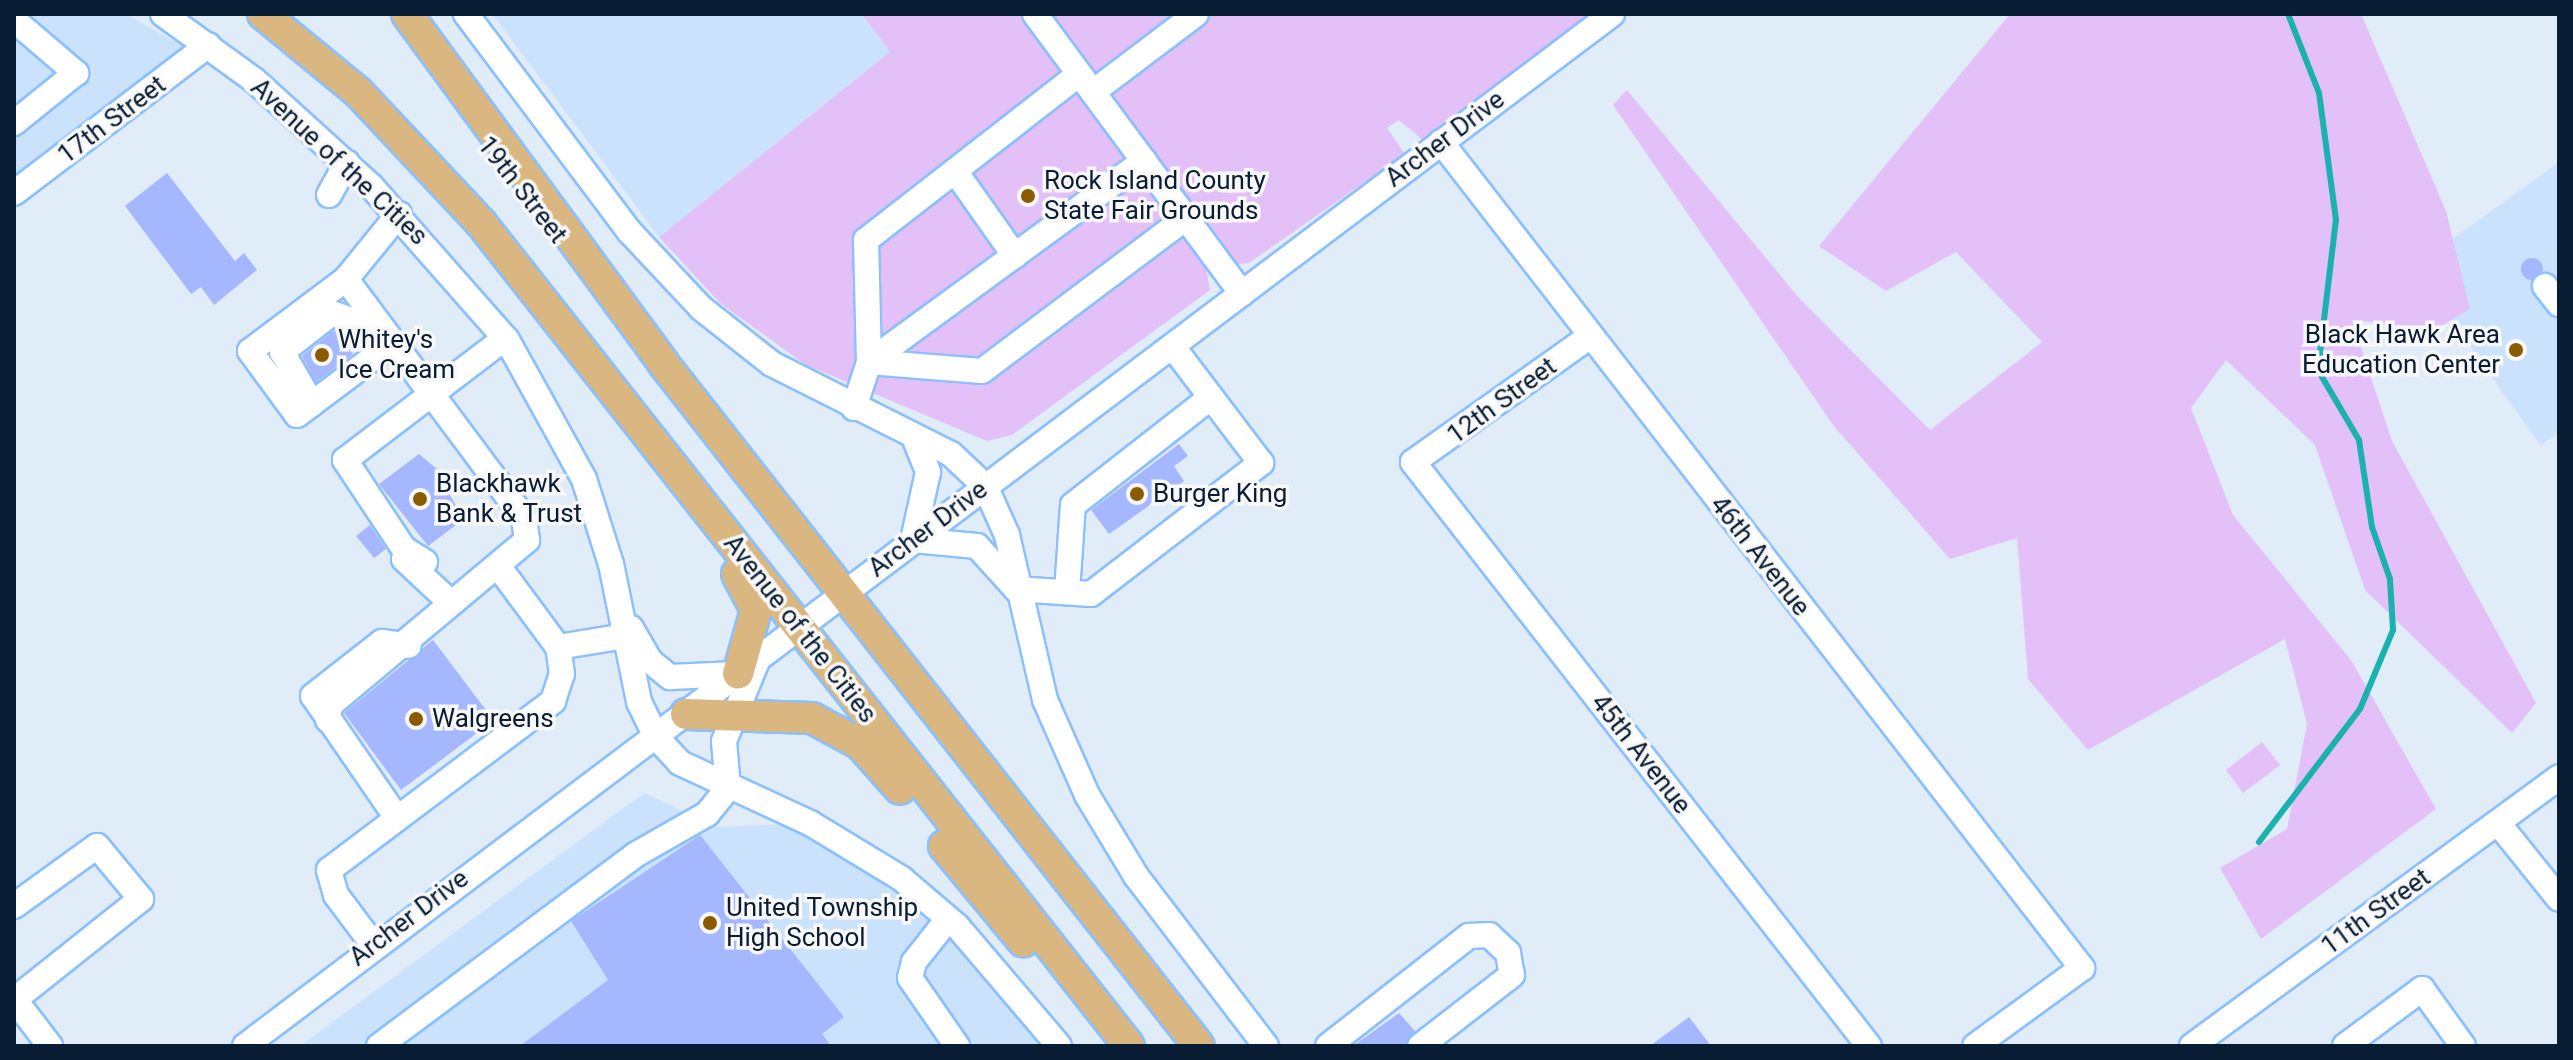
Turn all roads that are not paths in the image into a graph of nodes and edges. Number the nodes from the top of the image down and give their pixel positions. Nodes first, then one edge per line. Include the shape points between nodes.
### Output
1 (163, 14) edge
2 (263, 14) edge
3 (383, 14) edge
4 (407, 14) edge
5 (466, 14) edge
6 (1035, 14) edge
7 (1196, 14) edge
8 (1612, 14) edge
9 (21, 26) edge
10 (208, 45) junction
11 (1086, 83) junction
12 (14, 123) edge
13 (1441, 142) junction
14 (1144, 161) junction
15 (347, 163) junction
16 (955, 171) junction
17 (14, 193) edge
18 (329, 195) dead end
19 (399, 214) junction
20 (1186, 218) junction
21 (503, 252) junction
22 (1015, 256) junction
23 (346, 279) junction
24 (1242, 294) junction
25 (1589, 337) junction
26 (505, 338) junction
27 (1173, 347) junction
28 (387, 348) junction
29 (869, 362) junction
30 (663, 363) junction
31 (431, 393) junction
32 (1211, 397) junction
33 (312, 404) junction
34 (854, 408) junction
35 (914, 437) junction
36 (1249, 448) junction
37 (1413, 462) joint
38 (985, 486) junction
39 (1073, 505) junction
40 (913, 540) junction
41 (498, 566) junction
42 (1016, 589) junction
43 (1067, 592) junction
44 (843, 593) junction
45 (451, 603) junction
46 (619, 603) junction
47 (798, 628) junction
48 (871, 629) junction
49 (626, 636) junction
50 (558, 647) junction
51 (748, 666) junction
52 (739, 712) junction
53 (686, 714) junction
54 (656, 737) junction
55 (2559, 777) edge
56 (728, 788) junction
57 (397, 818) junction
58 (2498, 823) junction
59 (2559, 899) edge
60 (14, 906) edge
61 (1092, 909) dead end
62 (948, 919) junction
63 (372, 943) junction
64 (14, 1000) edge
65 (1329, 1045) edge
66 (50, 1046) edge
67 (245, 1046) edge
68 (379, 1046) edge
69 (957, 1046) edge
70 (1059, 1046) edge
71 (1128, 1046) edge
72 (1199, 1046) edge
73 (1266, 1046) edge
74 (1420, 1046) edge
75 (1869, 1046) edge
76 (1975, 1046) edge
77 (2192, 1046) edge
78 (2345, 1046) edge
79 (2463, 1046) edge

1 - 10 street, Avenue of the Cities
2 - 21 main road, Avenue of the Cities via 414,145
3 - 30 main road, 19th Street
4 - 30 main road
5 - 34 street via 629,231 701,308 772,364
6 - 11 street
7 - 11 street
8 - 13 street, Archer Drive
9 - 12 street via 76,73
10 - 15 street, Avenue of the Cities
10 - 17 street, 17th Street
11 - 14 street
11 - 16 street
13 - 24 street, Archer Drive
13 - 25 street, 46th Avenue
14 - 20 street
14 - 22 street
15 - 18 street
15 - 19 street, Avenue of the Cities
16 - 22 street
16 - 29 street via 866,240
19 - 23 street
19 - 26 street, Avenue of the Cities
20 - 24 street
20 - 29 street via 982,371
21 - 47 main road, Avenue of the Cities
21 - 51 main road via 599,398 747,589 756,619
22 - 29 street
23 - 28 street
23 - 33 street via 250,351 297,415
24 - 27 street, Archer Drive
25 - 37 street, 12th Street
25 - 76 street, 46th Avenue via 2082,968
26 - 31 street
26 - 46 street, Avenue of the Cities via 584,479
27 - 32 street
27 - 38 street, Archer Drive
28 - 31 street
28 - 33 street
28 - 33 street via 357,322 332,313 280,355
29 - 34 street
30 - 44 main road
31 - 41 street via 528,528 521,548
31 - 45 street via 346,459
32 - 36 street
32 - 39 street
34 - 35 street
35 - 38 street via 960,460
35 - 40 street via 928,472
36 - 39 street via 1220,424 1195,423
36 - 43 street via 1261,463 1091,594
37 - 75 street, 45th Avenue
38 - 40 street, Archer Drive
38 - 42 street via 1007,535
39 - 43 street
40 - 42 street via 977,546
40 - 44 street, Archer Drive
41 - 45 street
41 - 50 street
42 - 43 street
42 - 73 street via 1045,700 1087,795 1136,876
44 - 47 street, Archer Drive
44 - 48 main road
45 - 57 street via 409,646 382,642 318,690 313,702
46 - 49 street, Avenue of the Cities
46 - 51 street via 660,671 687,680
47 - 51 street, Archer Drive
47 - 71 main road, Avenue of the Cities
48 - 61 main road
48 - 72 main road
49 - 50 street
49 - 54 street, Avenue of the Cities via 639,702
50 - 57 street via 557,697
51 - 52 street
51 - 53 street, Archer Drive
52 - 53 main road
52 - 56 street via 724,741
52 - 71 main road via 812,718 860,744 1005,923
53 - 54 street, Archer Drive
54 - 56 street, Avenue of the Cities via 680,763
54 - 63 street, Archer Drive
55 - 58 street, 11th Street
56 - 62 street, Avenue of the Cities via 862,853
56 - 68 street via 696,824 635,855
57 - 63 street via 328,877
58 - 59 street
58 - 77 street, 11th Street
60 - 64 street via 97,846 141,899
62 - 69 street via 914,962 910,978
62 - 70 street, Avenue of the Cities
63 - 67 street, Archer Drive
64 - 66 street
65 - 74 street via 1469,936 1498,941 1512,975
78 - 79 street via 2422,989

